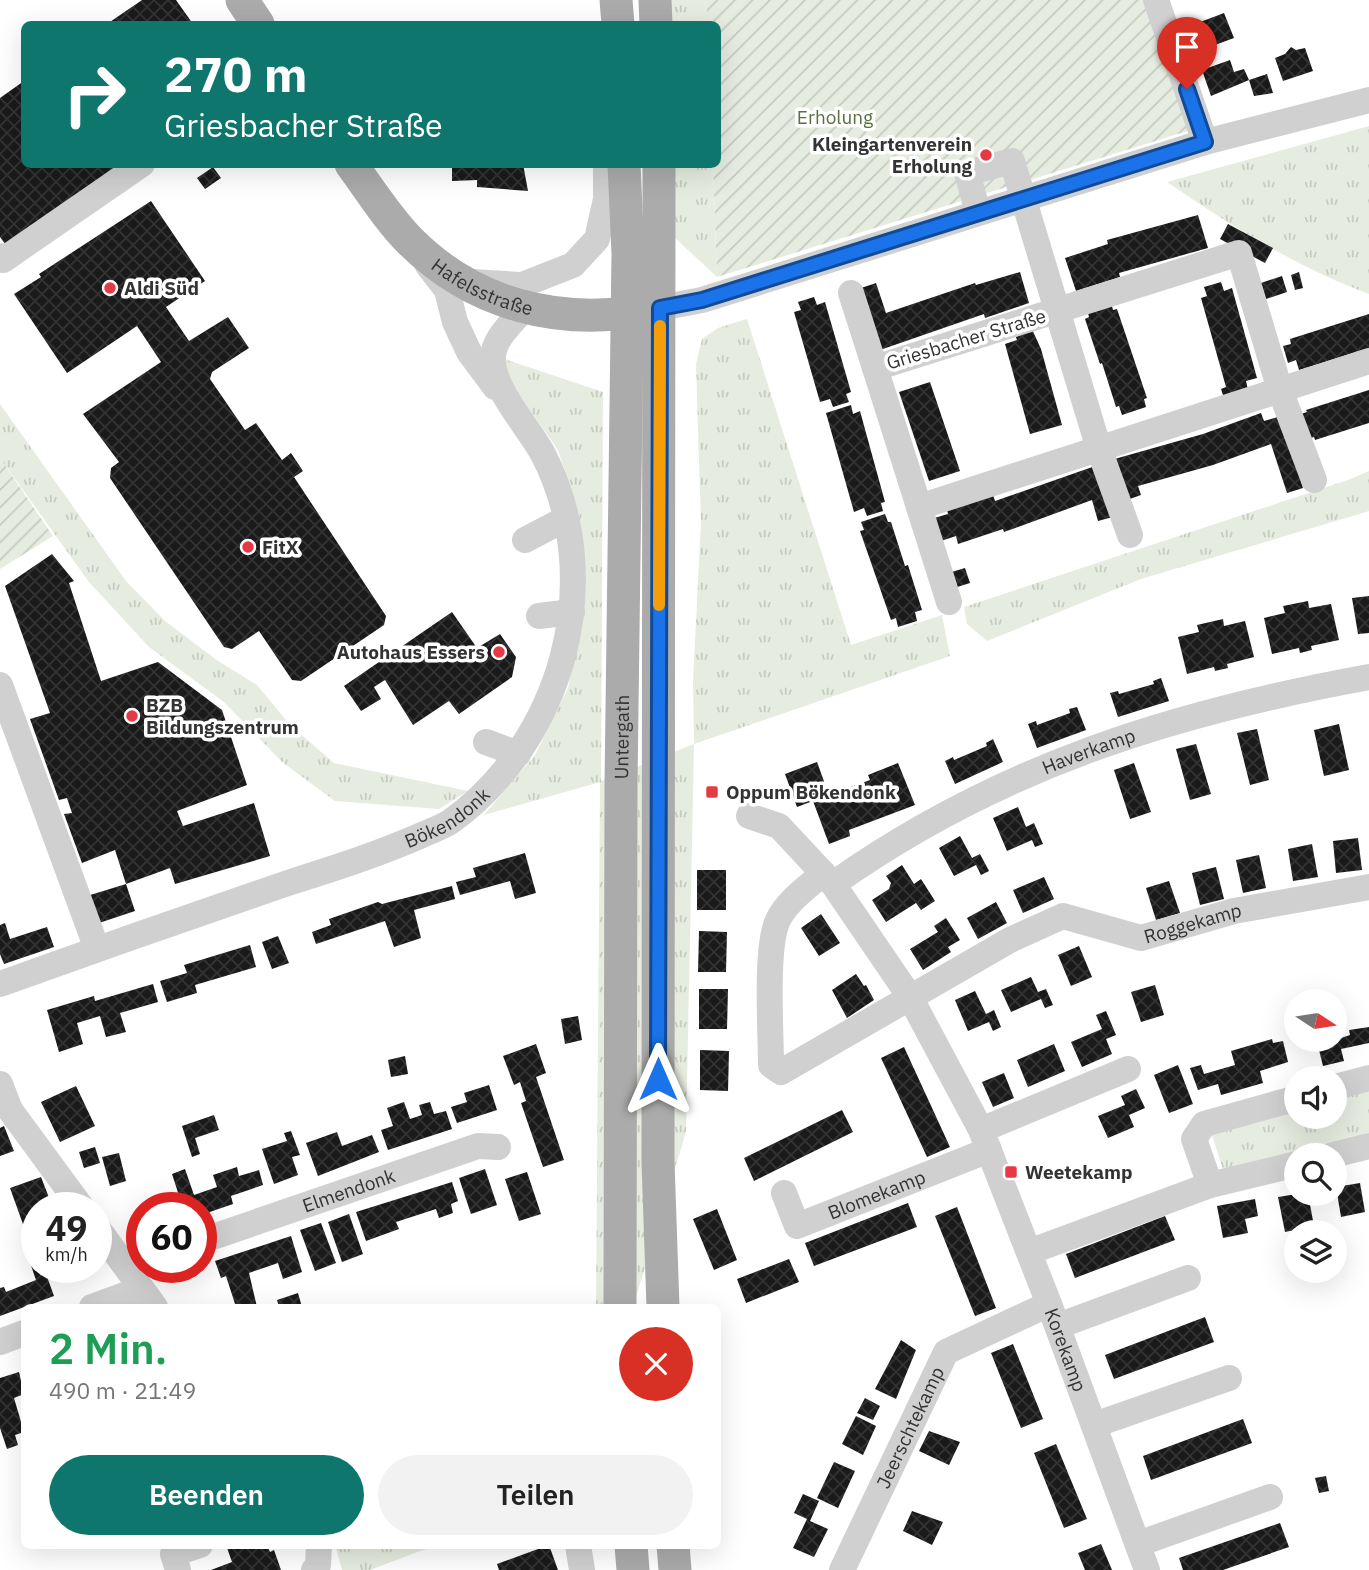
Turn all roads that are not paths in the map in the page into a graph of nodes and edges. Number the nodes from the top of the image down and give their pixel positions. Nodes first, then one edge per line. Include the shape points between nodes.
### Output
1 (242, 0) edge
2 (604, 0) edge
3 (616, 0) edge
4 (655, 0) edge
5 (1156, 0) edge
6 (256, 21) edge
7 (605, 21) edge
8 (618, 21) edge
9 (656, 21) edge
10 (1369, 100) edge
11 (1205, 142) junction
12 (136, 168) edge
13 (354, 168) edge
14 (606, 168) edge
15 (624, 168) edge
16 (659, 168) edge
17 (1025, 197) junction
18 (978, 212) junction
19 (409, 241) junction
20 (0, 256) edge
21 (461, 281) junction
22 (851, 293) dead end
23 (660, 308) junction
24 (524, 309) junction
25 (1057, 311) junction
26 (626, 314) junction
27 (1369, 362) edge
28 (875, 368) junction
29 (1280, 390) junction
30 (509, 401) junction
31 (1099, 449) junction
32 (1314, 480) dead end
33 (919, 507) junction
34 (565, 519) junction
35 (1130, 535) dead end
36 (525, 540) dead end
37 (949, 602) dead end
38 (572, 612) junction
39 (539, 616) dead end
40 (1369, 677) edge
41 (0, 685) edge
42 (485, 742) dead end
43 (518, 754) junction
44 (749, 817) dead end
45 (828, 878) junction
46 (1369, 887) edge
47 (97, 949) junction
48 (0, 984) edge
49 (910, 997) junction
50 (1128, 1069) dead end
51 (1369, 1079) edge
52 (0, 1084) edge
53 (1347, 1084) edge
54 (1284, 1102) edge
55 (985, 1140) junction
56 (1369, 1146) edge
57 (498, 1147) dead end
58 (1347, 1152) edge
59 (1284, 1167) edge
60 (1210, 1185) junction
61 (70, 1192) edge
62 (784, 1193) dead end
63 (217, 1236) edge
64 (112, 1246) edge
65 (1029, 1252) junction
66 (126, 1263) edge
67 (1188, 1278) dead end
68 (137, 1283) edge
69 (98, 1304) edge
70 (620, 1304) edge
71 (663, 1304) edge
72 (1053, 1315) junction
73 (21, 1334) edge
74 (0, 1342) edge
75 (1228, 1378) dead end
76 (1094, 1425) junction
77 (1270, 1497) dead end
78 (1138, 1544) junction
79 (188, 1549) edge
80 (318, 1549) edge
81 (579, 1549) edge
82 (631, 1549) edge
83 (673, 1549) edge
84 (178, 1570) edge
85 (314, 1570) edge
86 (582, 1570) edge
87 (633, 1570) edge
88 (675, 1570) edge
89 (842, 1570) edge
90 (1147, 1570) edge

1 - 6 main road
2 - 7 street
3 - 8 main road
4 - 9 main road
5 - 11 street
10 - 11 street
11 - 17 street
12 - 20 street via 3,260
13 - 19 main road, Hafelsstraße
14 - 21 street via 606,199 597,239 573,265 522,285
15 - 26 main road, Untergath
16 - 23 main road, Untergath
17 - 18 street
17 - 18 street, Griesbacher Straße via 1012,161 967,173
17 - 25 street, Griesbacher Straße
18 - 23 street via 702,300
19 - 21 main road, Hafelsstraße
19 - 30 street, Bökendonk via 447,290 469,352 486,379
21 - 24 main road, Hafelsstraße
22 - 28 street, Griesbacher Straße
23 - 26 main road, Hafelsstraße
23 - 71 main road, Untergath via 658,1162
24 - 26 main road, Hafelsstraße
24 - 30 street, Bökendonk via 496,343 493,358
25 - 28 street, Griesbacher Straße
25 - 29 street, Griesbacher Straße via 1239,253
25 - 31 street, Griesbacher Straße
26 - 70 main road, Untergath
27 - 29 street
28 - 33 street, Griesbacher Straße
29 - 31 street
29 - 32 street, Griesbacher Straße
30 - 34 street, Bökendonk via 544,456
31 - 33 street
31 - 35 street, Griesbacher Straße
33 - 37 street, Griesbacher Straße
34 - 36 street
34 - 38 street, Bökendonk via 572,565
38 - 39 street
38 - 43 street, Bökendonk via 565,654 551,695
40 - 45 street, Haverkamp via 1228,706 1100,744 948,810
41 - 47 street
42 - 43 street
43 - 47 street, Bökendonk via 502,777 449,823 392,849
44 - 45 street, Korekamp via 779,826
45 - 49 street, Korekamp
45 - 49 street via 777,921 772,950 771,1065 780,1072
46 - 49 street, Roggekamp via 1234,911 1141,938 1063,916 1010,940
47 - 48 street, Bökendonk
49 - 55 street, Korekamp
50 - 55 street
51 - 53 street
52 - 61 street via 10,1110
54 - 60 street via 1204,1124 1194,1139
55 - 62 street, Blomekamp via 797,1226
55 - 65 street, Korekamp
56 - 58 street
57 - 63 street, Elmendonk via 478,1146
59 - 60 street
60 - 65 street
64 - 66 street
65 - 72 street, Korekamp
67 - 72 street, Jeerschtekamp
68 - 69 street
72 - 76 street, Korekamp
72 - 89 street, Jeerschtekamp via 946,1352
73 - 74 street
75 - 76 street
76 - 78 street, Korekamp
77 - 78 street
78 - 90 street, Korekamp
79 - 84 street via 173,1554
80 - 85 street
81 - 86 street
82 - 87 main road
83 - 88 main road

